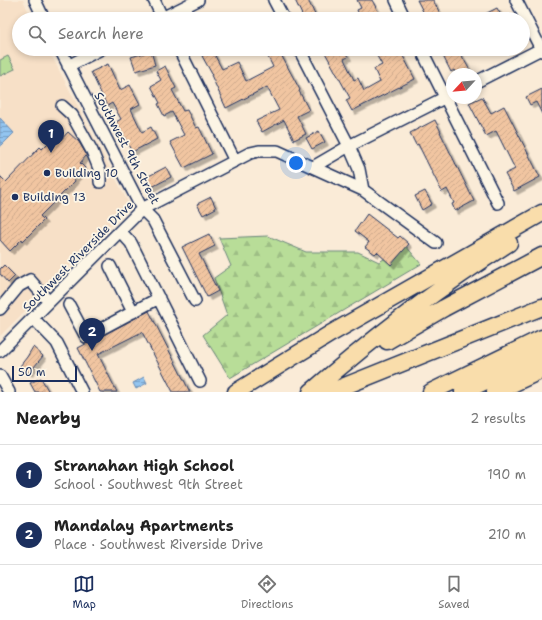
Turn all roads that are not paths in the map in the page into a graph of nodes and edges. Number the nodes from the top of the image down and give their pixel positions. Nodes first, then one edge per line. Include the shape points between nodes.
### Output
1 (35, 0) edge
2 (154, 0) edge
3 (198, 0) edge
4 (274, 0) edge
5 (396, 0) edge
6 (516, 0) edge
7 (41, 12) edge
8 (159, 12) edge
9 (175, 12) edge
10 (280, 12) edge
11 (402, 12) edge
12 (522, 12) edge
13 (530, 28) edge
14 (541, 50) edge
15 (530, 55) edge
16 (63, 56) edge
17 (87, 56) edge
18 (182, 56) edge
19 (304, 56) edge
20 (425, 56) edge
21 (529, 56) edge
22 (68, 66) junction
23 (482, 79) edge
24 (446, 91) edge
25 (446, 98) edge
26 (453, 104) edge
27 (62, 106) dead end
28 (349, 146) junction
29 (235, 161) junction
30 (313, 167) junction
31 (100, 182) dead end
32 (363, 190) junction
33 (498, 203) dead end
34 (142, 209) junction
35 (542, 213) edge
36 (542, 223) edge
37 (120, 231) junction
38 (436, 243) dead end
39 (542, 256) edge
40 (110, 266) dead end
41 (158, 298) junction
42 (195, 301) dead end
43 (50, 302) junction
44 (69, 305) dead end
45 (542, 307) edge
46 (0, 309) edge
47 (133, 312) junction
48 (33, 318) junction
49 (542, 338) edge
50 (0, 351) edge
51 (542, 354) edge
52 (542, 370) edge
53 (0, 376) edge
54 (200, 381) dead end
55 (542, 381) edge
56 (9, 392) edge
57 (82, 392) edge
58 (236, 392) edge
59 (310, 392) edge
60 (330, 392) edge
61 (431, 392) edge
62 (463, 392) edge
63 (495, 392) edge
64 (518, 392) edge

1 - 7 street
2 - 8 street
3 - 9 street
4 - 10 street
5 - 11 street
6 - 12 street
13 - 14 street
14 - 15 street
16 - 22 street, Southwest 9th Street
17 - 22 street
18 - 29 street
19 - 28 street
20 - 24 street
21 - 23 street
22 - 34 street, Southwest 9th Street
25 - 28 street
26 - 33 street
27 - 31 street via 72,115 92,151 100,171
28 - 30 street
28 - 32 street via 359,169
29 - 30 street, Southwest Riverside Drive via 259,151 277,151
29 - 34 street, Southwest Riverside Drive
30 - 32 street, Southwest Riverside Drive
32 - 38 street, Southwest Riverside Drive
34 - 37 street, Southwest Riverside Drive
34 - 42 street, Southwest 9th Street via 153,220
35 - 58 highway via 330,334
36 - 59 highway via 428,298
37 - 41 street via 131,243
37 - 43 street, Southwest Riverside Drive
39 - 59 highway via 406,329
40 - 47 street
41 - 47 street
41 - 54 street
43 - 46 street via 30,280 19,286
43 - 48 street, Southwest Riverside Drive
44 - 47 street via 86,337
45 - 60 highway
48 - 50 street, Southwest Riverside Drive
48 - 57 street via 58,343
49 - 61 highway
51 - 62 highway
52 - 63 highway
53 - 56 street
55 - 64 highway

